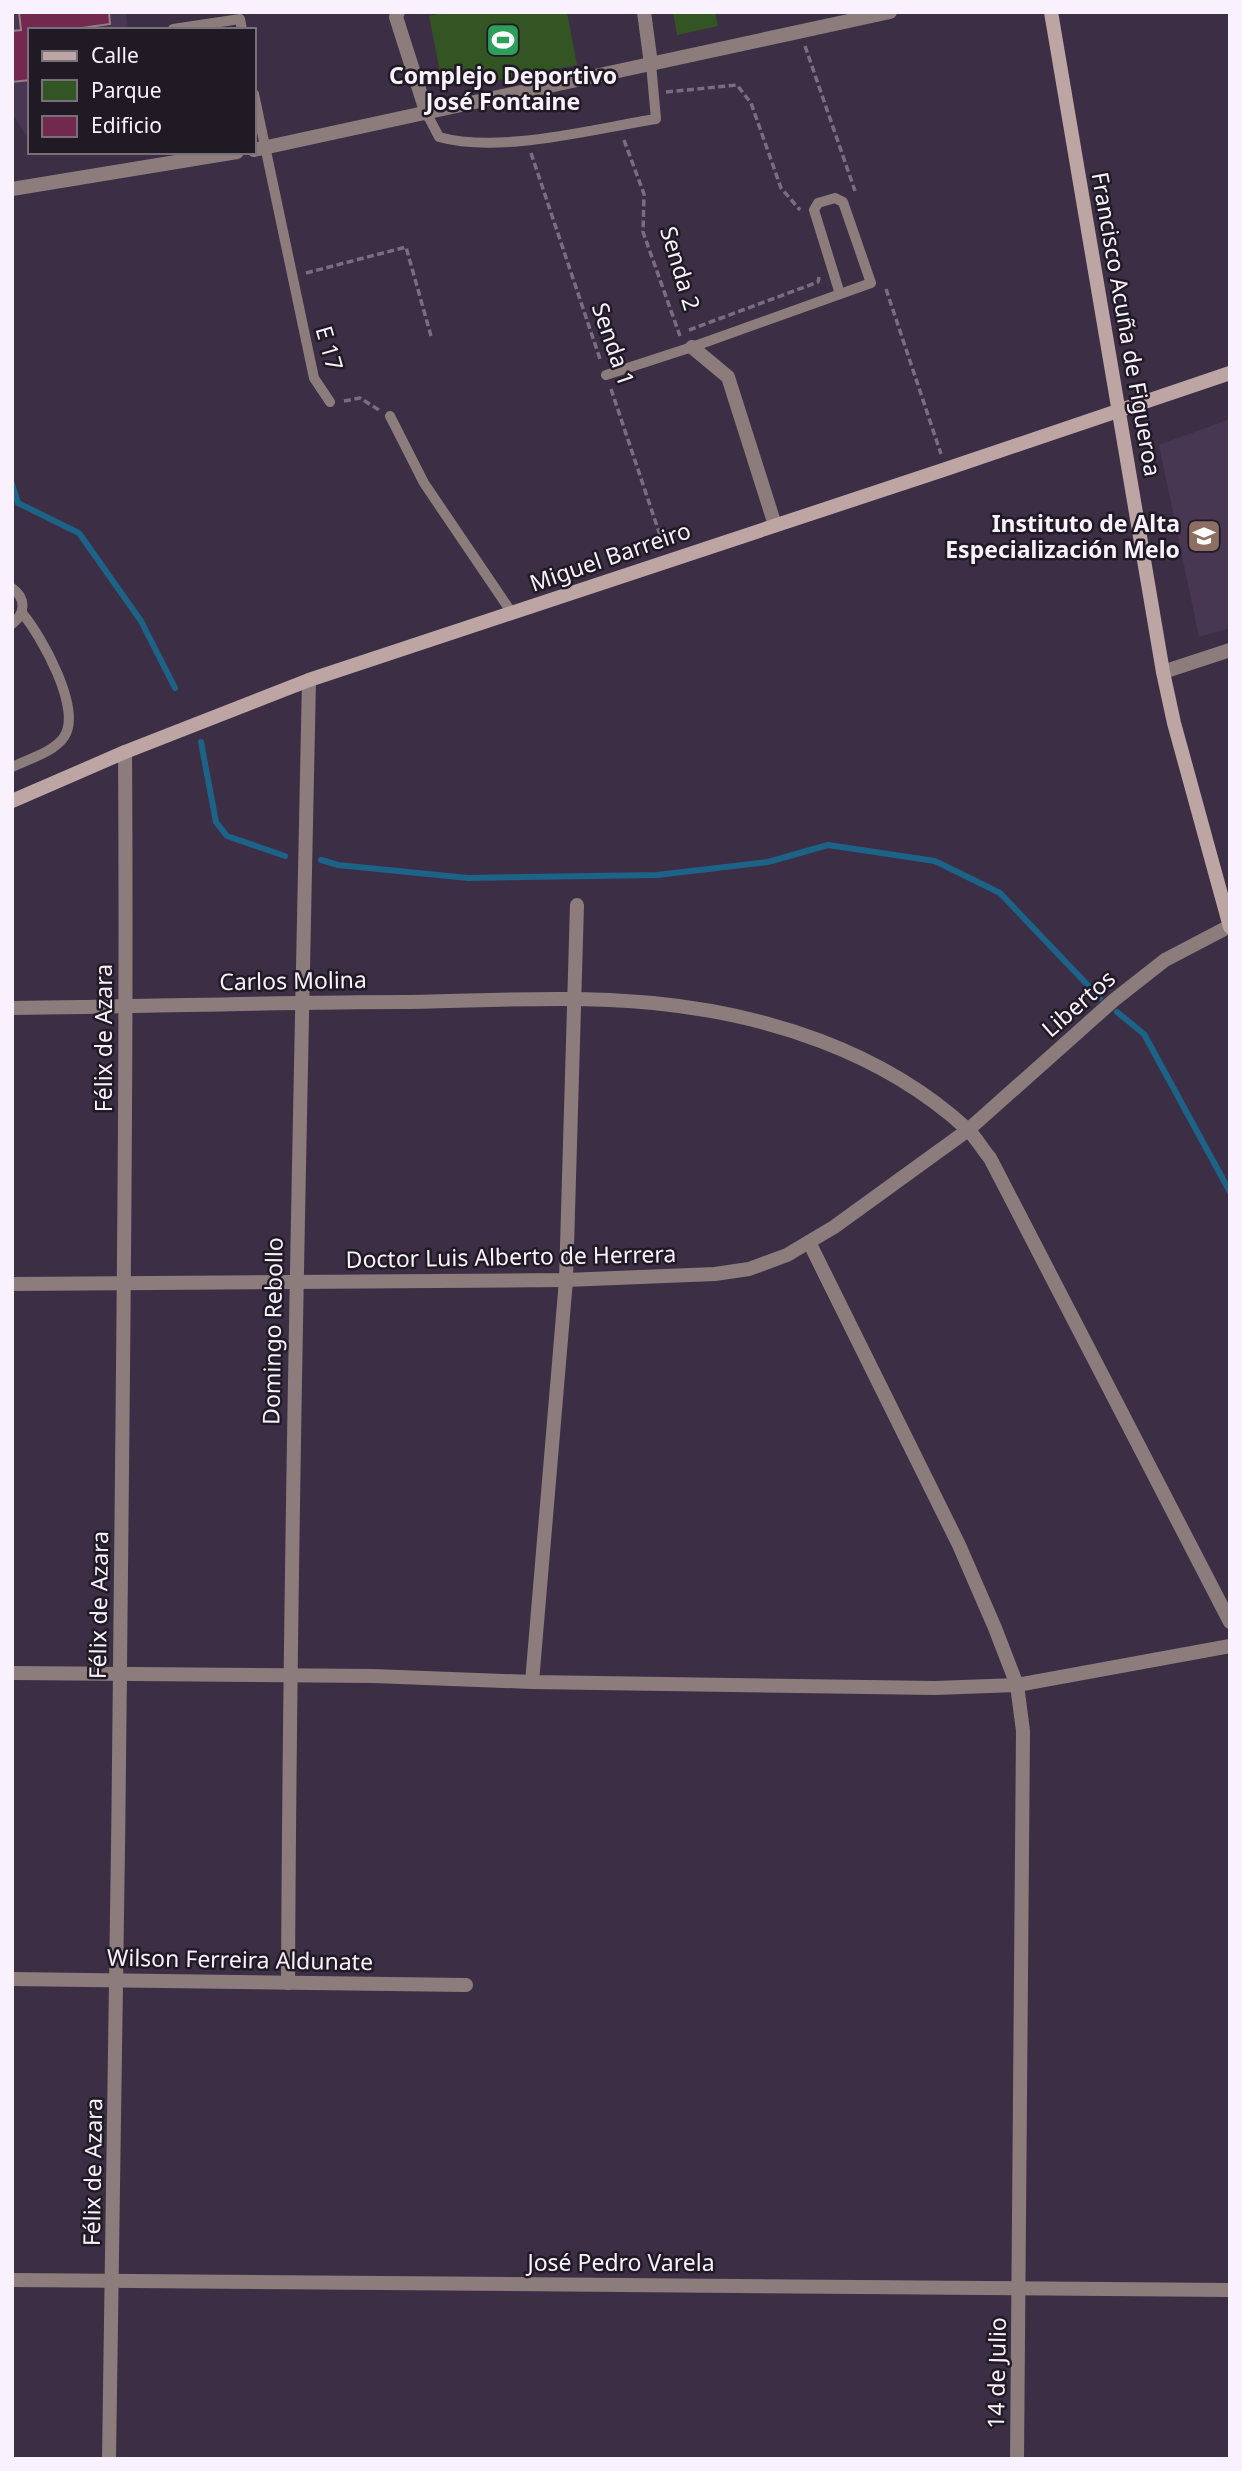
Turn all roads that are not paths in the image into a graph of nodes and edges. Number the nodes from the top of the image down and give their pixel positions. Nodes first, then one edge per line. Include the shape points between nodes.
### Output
1 (398, 12) edge
2 (643, 12) edge
3 (890, 12) edge
4 (1051, 12) edge
5 (180, 28) edge
6 (242, 28) edge
7 (651, 64) junction
8 (427, 114) junction
9 (256, 116) edge
10 (259, 149) edge
11 (225, 154) edge
12 (12, 189) edge
13 (840, 294) junction
14 (692, 347) junction
15 (1230, 373) edge
16 (606, 375) road end
17 (330, 402) road end
18 (1118, 410) junction
19 (390, 416) road end
20 (775, 525) junction
21 (12, 588) edge
22 (22, 613) junction
23 (512, 613) junction
24 (12, 624) edge
25 (1230, 650) edge
26 (1163, 671) junction
27 (309, 680) junction
28 (125, 752) junction
29 (12, 767) edge
30 (12, 801) edge
31 (577, 905) dead end
32 (1230, 927) edge
33 (574, 1001) junction
34 (302, 1002) junction
35 (127, 1007) junction
36 (12, 1008) edge
37 (968, 1130) junction
38 (809, 1242) junction
39 (566, 1280) junction
40 (125, 1281) junction
41 (295, 1281) junction
42 (12, 1284) edge
43 (1230, 1622) edge
44 (1230, 1646) edge
45 (12, 1673) edge
46 (120, 1673) junction
47 (289, 1675) junction
48 (532, 1682) junction
49 (1017, 1685) junction
50 (12, 1979) edge
51 (117, 1981) junction
52 (288, 1983) junction
53 (466, 1985) dead end
54 (12, 2280) edge
55 (113, 2282) junction
56 (1020, 2287) junction
57 (1230, 2290) edge
58 (109, 2459) edge
59 (1017, 2459) edge

1 - 8 street via 396,18
2 - 7 street
3 - 7 street
4 - 18 street, Francisco Acuña de Figueroa
5 - 6 lane via 240,19
7 - 8 street
7 - 8 lane via 656,119 527,140 460,143 439,137
8 - 10 street
9 - 10 lane, E 17
10 - 17 lane, E 17 via 313,378
11 - 12 street
13 - 13 lane via 814,210 818,203 835,198 843,202 871,284
13 - 14 lane
14 - 16 lane
14 - 20 street via 728,377
15 - 18 street, Miguel Barreiro
18 - 20 street, Miguel Barreiro
18 - 26 street, Francisco Acuña de Figueroa
19 - 23 lane via 424,483
20 - 23 street, Miguel Barreiro
21 - 22 lane via 21,595
22 - 24 lane
22 - 29 lane via 36,629 69,702 71,723 64,738
23 - 27 street, Miguel Barreiro
25 - 26 street
26 - 32 street, Francisco Acuña de Figueroa
27 - 28 street, Miguel Barreiro
27 - 34 street, Domingo Rebollo
28 - 30 street, Miguel Barreiro
28 - 35 street, Félix de Azara
31 - 33 street
32 - 37 street, Libertos via 1165,960
33 - 34 street, Carlos Molina
33 - 37 street, Carlos Molina via 652,1003 708,1011 848,1051 897,1076
33 - 39 street
34 - 35 street, Carlos Molina
34 - 41 street, Domingo Rebollo
35 - 36 street, Carlos Molina
35 - 40 street, Félix de Azara
37 - 38 street, Doctor Luis Alberto de Herrera
37 - 43 street, Carlos Molina via 990,1158
38 - 39 street, Doctor Luis Alberto de Herrera via 749,1269
38 - 49 street, 14 de Julio via 960,1545
39 - 41 street, Doctor Luis Alberto de Herrera
39 - 48 street
40 - 41 street, Doctor Luis Alberto de Herrera
40 - 42 street, Doctor Luis Alberto de Herrera
40 - 46 street, Félix de Azara
41 - 47 street, Domingo Rebollo
44 - 49 street
45 - 46 street
46 - 47 street
46 - 51 street, Félix de Azara
47 - 48 street
47 - 52 street, Domingo Rebollo
48 - 49 street via 935,1688
49 - 56 street, 14 de Julio via 1023,1731
50 - 51 street, Wilson Ferreira Aldunate
51 - 52 street, Wilson Ferreira Aldunate
51 - 55 street, Félix de Azara
52 - 53 street, Wilson Ferreira Aldunate
54 - 55 street, José Pedro Varela
55 - 56 street, José Pedro Varela
55 - 58 street, Félix de Azara
56 - 57 street, José Pedro Varela
56 - 59 street, 14 de Julio

